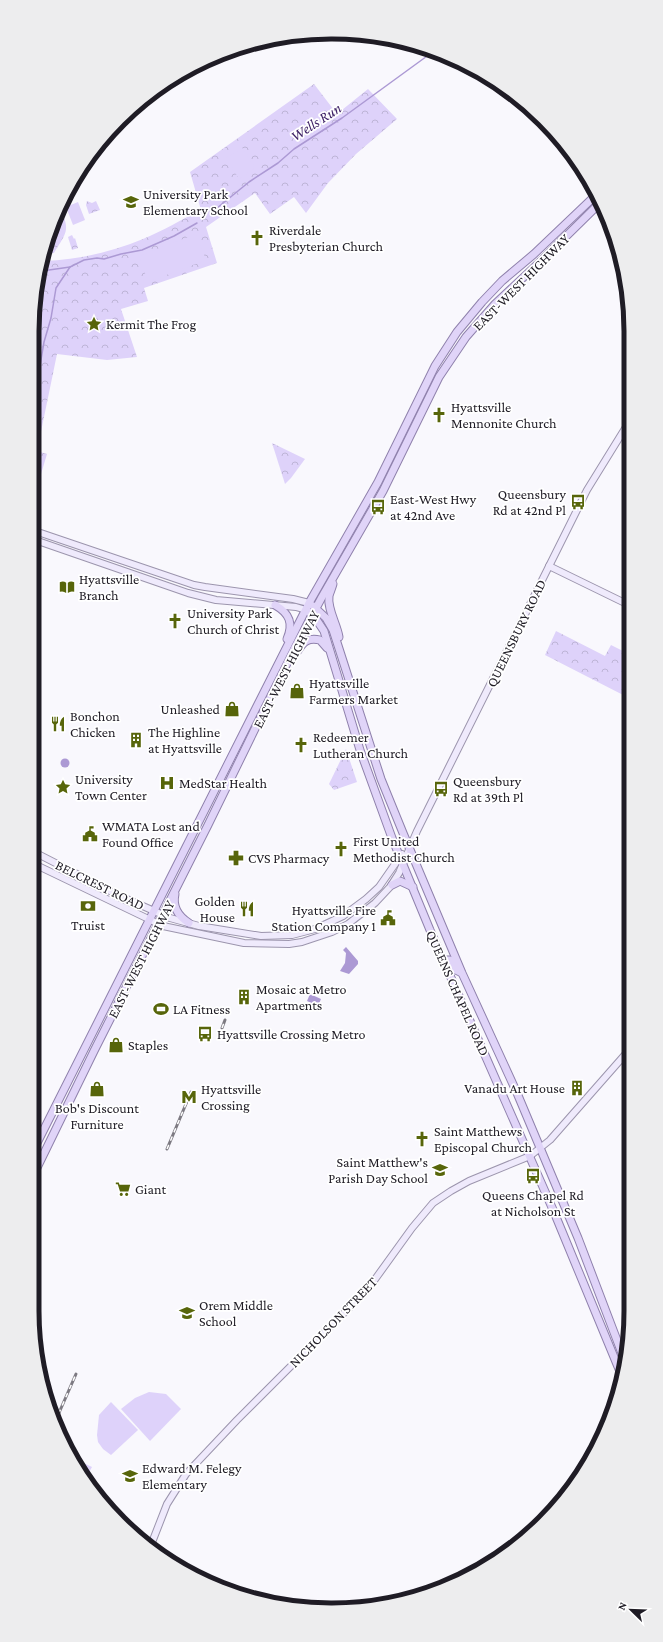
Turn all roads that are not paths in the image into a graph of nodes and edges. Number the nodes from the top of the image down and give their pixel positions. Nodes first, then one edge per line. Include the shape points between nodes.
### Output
1 (592, 198) edge
2 (596, 207) edge
3 (624, 430) edge
4 (39, 532) edge
5 (39, 541) edge
6 (344, 558) junction
7 (549, 566) junction
8 (624, 603) edge
9 (275, 605) junction
10 (308, 606) junction
11 (316, 608) junction
12 (312, 614) junction
13 (341, 655) junction
14 (268, 683) junction
15 (340, 684) junction
16 (271, 699) junction
17 (256, 708) junction
18 (240, 761) junction
19 (409, 847) junction
20 (39, 854) edge
21 (400, 856) junction
22 (39, 865) edge
23 (403, 865) junction
24 (392, 885) junction
25 (413, 887) junction
26 (176, 889) junction
27 (153, 911) junction
28 (352, 911) junction
29 (367, 911) junction
30 (162, 915) junction
31 (149, 920) junction
32 (189, 923) junction
33 (158, 924) junction
34 (443, 960) junction
35 (462, 973) junction
36 (624, 1055) edge
37 (39, 1139) edge
38 (540, 1149) junction
39 (530, 1156) junction
40 (39, 1164) edge
41 (621, 1348) edge
42 (618, 1367) edge
43 (152, 1542) edge

1 - 10 main road, EAST-WEST HIGHWAY via 502,281 457,332 430,373 378,482
2 - 6 main road, EAST-WEST HIGHWAY via 495,304 459,346 433,387 383,491
3 - 7 main road, QUEENSBURY ROAD via 587,490
4 - 10 main road via 194,585 293,598
5 - 9 main road via 188,594 216,600
6 - 11 main road, EAST-WEST HIGHWAY
6 - 13 main road via 329,596
7 - 8 main road
7 - 19 main road, QUEENSBURY ROAD
9 - 10 main road via 302,608
9 - 14 main road via 288,615 291,627
10 - 11 main road, QUEENS CHAPEL ROAD
10 - 12 main road, QUEENS CHAPEL ROAD
10 - 14 main road, EAST-WEST HIGHWAY
11 - 12 main road, EAST-WEST HIGHWAY
11 - 13 main road, QUEENS CHAPEL ROAD via 330,623
12 - 15 main road, QUEENS CHAPEL ROAD via 324,631
12 - 16 main road, EAST-WEST HIGHWAY
13 - 19 main road, QUEENS CHAPEL ROAD via 382,779
14 - 17 main road, EAST-WEST HIGHWAY
15 - 16 main road via 326,647 320,640 312,639 303,642
15 - 21 main road, QUEENS CHAPEL ROAD via 369,778
16 - 18 main road, EAST-WEST HIGHWAY
17 - 18 main road
17 - 27 main road, EAST-WEST HIGHWAY
18 - 26 main road, EAST-WEST HIGHWAY
19 - 21 main road, QUEENSBURY ROAD
19 - 23 main road, QUEENSBURY ROAD
19 - 35 main road, QUEENS CHAPEL ROAD
20 - 27 main road, BELCREST ROAD
21 - 23 main road, QUEENS CHAPEL ROAD
21 - 28 main road, BELCREST ROAD via 378,887
22 - 31 main road, BELCREST ROAD
23 - 24 main road, BELCREST ROAD
23 - 25 main road, QUEENS CHAPEL ROAD
24 - 25 main road via 400,881
24 - 29 main road, BELCREST ROAD
25 - 34 main road, QUEENS CHAPEL ROAD
26 - 30 main road, EAST-WEST HIGHWAY
26 - 32 main road via 173,900 176,910 181,918
27 - 30 main road, BELCREST ROAD
27 - 31 main road, EAST-WEST HIGHWAY
28 - 29 main road via 360,908
28 - 32 main road, BELCREST ROAD via 329,924 292,935 248,935
29 - 33 main road, BELCREST ROAD via 332,932 302,942 280,945 235,942
30 - 32 main road, BELCREST ROAD
30 - 33 main road, EAST-WEST HIGHWAY
31 - 33 main road, BELCREST ROAD
31 - 37 main road, EAST-WEST HIGHWAY
33 - 40 main road, EAST-WEST HIGHWAY
34 - 35 main road via 450,960 456,970
34 - 39 main road, QUEENS CHAPEL ROAD
35 - 38 main road, QUEENS CHAPEL ROAD
36 - 38 main road, NICHOLSON STREET
38 - 39 main road, NICHOLSON STREET
38 - 41 main road, QUEENS CHAPEL ROAD
39 - 42 main road, QUEENS CHAPEL ROAD
39 - 43 main road, NICHOLSON STREET via 464,1184 433,1203 368,1289 186,1474 167,1504

